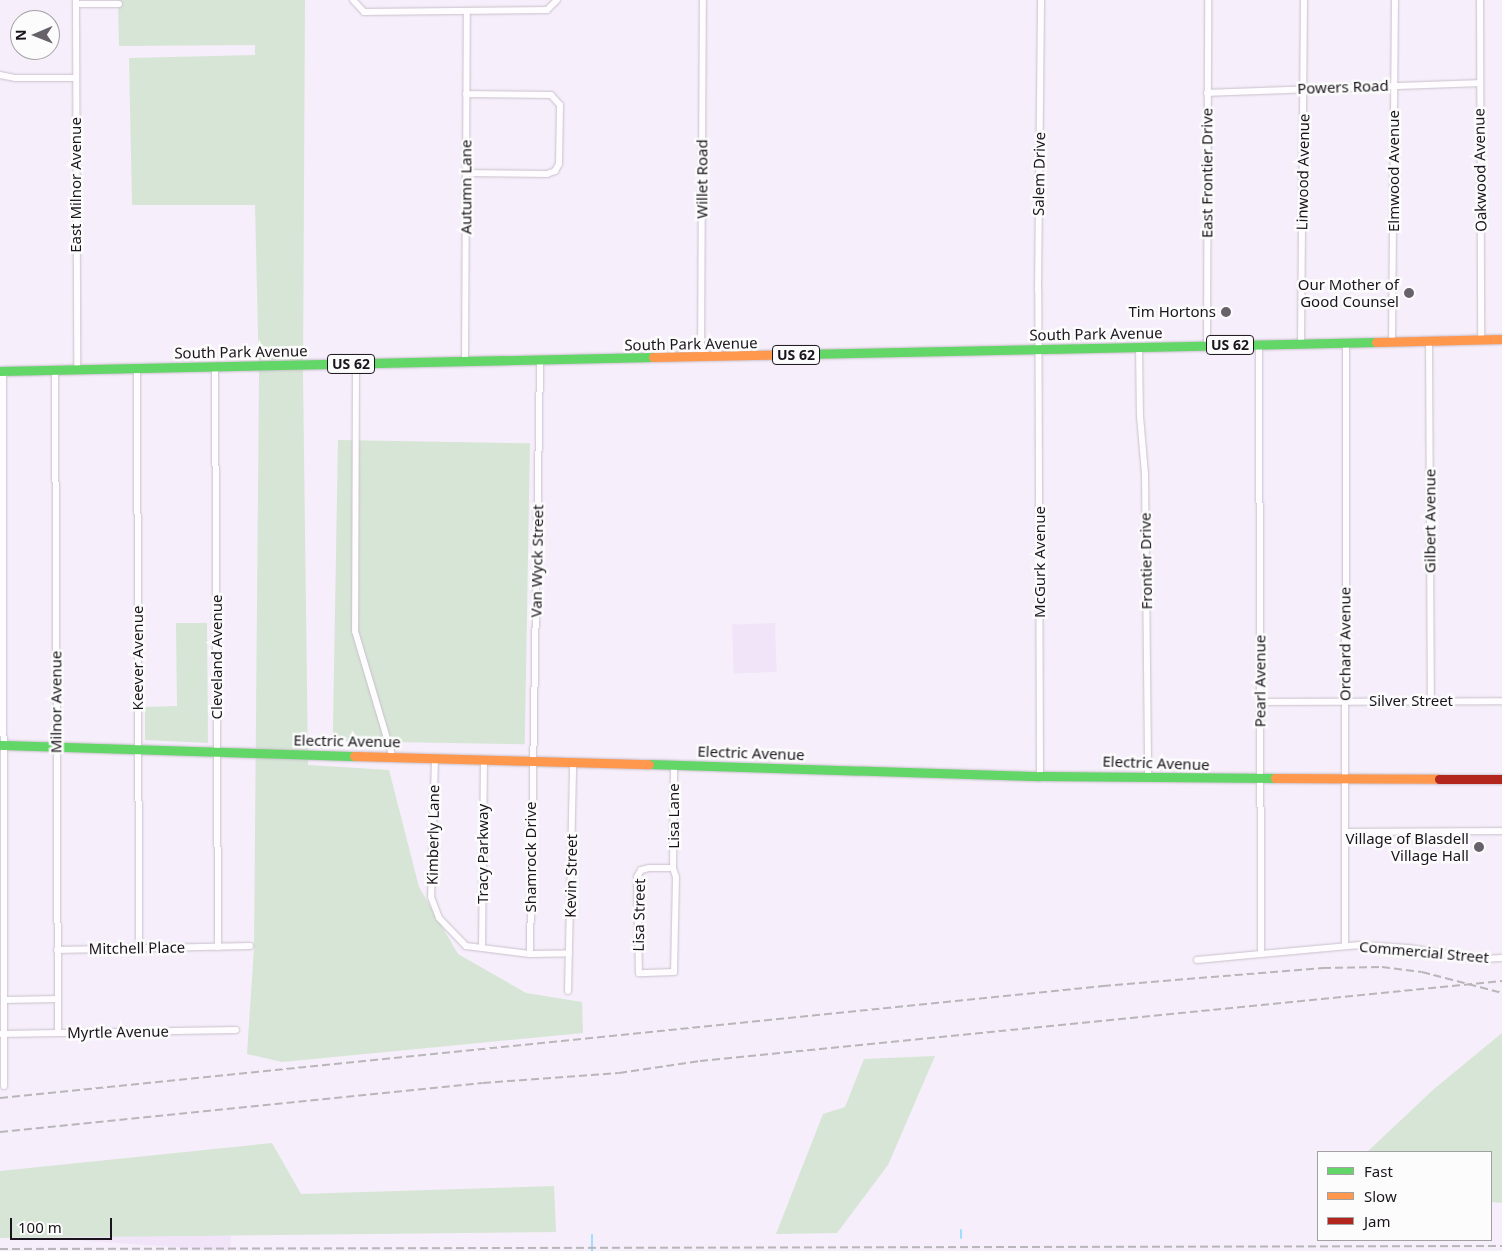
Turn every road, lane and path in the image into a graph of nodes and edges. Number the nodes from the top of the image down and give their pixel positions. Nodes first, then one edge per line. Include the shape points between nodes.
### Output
1 (353, 0) edge
2 (557, 0) edge
3 (703, 0) edge
4 (1041, 0) edge
5 (1208, 0) edge
6 (1304, 0) edge
7 (1395, 0) edge
8 (1480, 0) edge
9 (76, 2) edge
10 (118, 4) dead end
11 (467, 11) junction
12 (0, 75) edge
13 (76, 78) junction
14 (1479, 83) junction
15 (1394, 86) junction
16 (1304, 88) junction
17 (1207, 93) junction
18 (466, 94) junction
19 (466, 173) junction
20 (1481, 339) junction
21 (1502, 339) edge
22 (1392, 341) junction
23 (1429, 341) junction
24 (1346, 342) junction
25 (1302, 343) junction
26 (1259, 344) junction
27 (1207, 345) junction
28 (1139, 346) junction
29 (1039, 348) junction
30 (702, 358) junction
31 (540, 361) junction
32 (465, 362) junction
33 (356, 364) junction
34 (215, 367) junction
35 (137, 368) junction
36 (77, 369) junction
37 (55, 370) junction
38 (1, 371) edge
39 (1344, 701) junction
40 (1431, 701) junction
41 (1502, 701) edge
42 (1260, 702) junction
43 (2, 745) edge
44 (56, 747) junction
45 (138, 749) junction
46 (217, 752) junction
47 (392, 755) junction
48 (435, 758) junction
49 (484, 760) junction
50 (532, 760) junction
51 (573, 762) junction
52 (674, 764) junction
53 (1040, 776) junction
54 (1148, 776) junction
55 (1261, 780) junction
56 (1344, 780) junction
57 (1502, 780) edge
58 (1502, 831) edge
59 (1344, 832) junction
60 (673, 868) junction
61 (250, 946) dead end
62 (1345, 946) junction
63 (218, 947) junction
64 (139, 948) junction
65 (482, 948) junction
66 (57, 950) junction
67 (569, 953) junction
68 (530, 954) junction
69 (1261, 954) junction
70 (1502, 958) edge
71 (1197, 960) dead end
72 (568, 991) dead end
73 (58, 999) junction
74 (4, 1000) junction
75 (236, 1030) dead end
76 (58, 1033) junction
77 (2, 1034) edge
78 (4, 1086) dead end

1 - 11 street via 364,12
2 - 11 street via 547,10
3 - 30 street, Willet Road
4 - 29 street, Salem Drive
5 - 17 street, East Frontier Drive
6 - 16 street, Linwood Avenue
7 - 15 street, Elmwood Avenue
8 - 14 street, Oakwood Avenue
9 - 10 street
9 - 13 street, East Milnor Avenue
11 - 18 street, Autumn Lane
12 - 13 street
13 - 36 street, East Milnor Avenue
14 - 15 street, Powers Road
14 - 20 street, Oakwood Avenue
15 - 16 street, Powers Road
15 - 22 street, Elmwood Avenue
16 - 17 street, Powers Road
16 - 25 street, Linwood Avenue
17 - 27 street, East Frontier Drive
18 - 19 street, Autumn Lane
18 - 19 street via 551,95 560,105 559,164 555,171 547,174
19 - 32 street, Autumn Lane
20 - 21 main road, South Park Avenue / US 62
20 - 23 main road, South Park Avenue / US 62
22 - 23 main road, South Park Avenue / US 62
22 - 24 main road, South Park Avenue / US 62
23 - 40 street, Gilbert Avenue
24 - 25 main road, South Park Avenue / US 62
24 - 39 street, Orchard Avenue
25 - 26 main road, South Park Avenue / US 62
26 - 27 main road, South Park Avenue / US 62
26 - 42 street, Pearl Avenue
27 - 28 main road, South Park Avenue / US 62
28 - 29 main road, South Park Avenue / US 62
28 - 54 street, Frontier Drive via 1145,474
29 - 30 main road, South Park Avenue / US 62
29 - 53 street, McGurk Avenue
30 - 31 main road, South Park Avenue / US 62
31 - 32 main road, South Park Avenue / US 62
31 - 50 street, Van Wyck Street
32 - 33 main road, South Park Avenue / US 62
33 - 34 main road, South Park Avenue / US 62
33 - 47 street via 355,631
34 - 35 main road, South Park Avenue / US 62
34 - 46 street, Cleveland Avenue
35 - 36 main road, South Park Avenue / US 62
35 - 45 street, Keever Avenue
36 - 37 main road, South Park Avenue / US 62
37 - 38 main road, South Park Avenue / US 62
37 - 44 street, Milnor Avenue
38 - 43 street
39 - 40 street, Silver Street
39 - 42 street, Silver Street
39 - 56 street, Orchard Avenue
40 - 41 street, Silver Street
42 - 55 street, Pearl Avenue
43 - 44 main road, Electric Avenue
43 - 74 street
44 - 45 main road, Electric Avenue
44 - 66 street, Milnor Avenue
45 - 46 main road, Electric Avenue
45 - 64 street, Keever Avenue
46 - 47 main road, Electric Avenue
46 - 63 street, Cleveland Avenue
47 - 48 main road, Electric Avenue
48 - 49 main road, Electric Avenue
48 - 65 street, Kimberly Lane via 431,897 440,918 466,946
49 - 50 main road, Electric Avenue
49 - 65 street, Tracy Parkway
50 - 51 main road, Electric Avenue
50 - 68 street, Shamrock Drive
51 - 52 main road, Electric Avenue
51 - 67 street, Kevin Street
52 - 53 main road, Electric Avenue
52 - 60 street, Lisa Lane
53 - 54 main road, Electric Avenue
54 - 55 main road, Electric Avenue
55 - 56 main road, Electric Avenue
55 - 69 street, Pearl Avenue
56 - 57 main road, Electric Avenue
56 - 59 street, Orchard Avenue
58 - 59 street
59 - 62 street, Orchard Avenue
60 - 60 street, Lisa Street via 641,870 638,877 639,973 674,972
61 - 63 street, Mitchell Place
62 - 69 street, Commercial Street
62 - 70 street, Commercial Street via 1388,946 1481,959
63 - 64 street, Mitchell Place
64 - 66 street, Mitchell Place
65 - 68 street, Kimberly Lane
66 - 73 street, Milnor Avenue
67 - 68 street, Kimberly Lane
67 - 72 street, Kevin Street
69 - 71 street
73 - 74 street
73 - 76 street, Milnor Avenue
74 - 77 street
75 - 76 street, Myrtle Avenue
76 - 77 street, Myrtle Avenue
77 - 78 street

